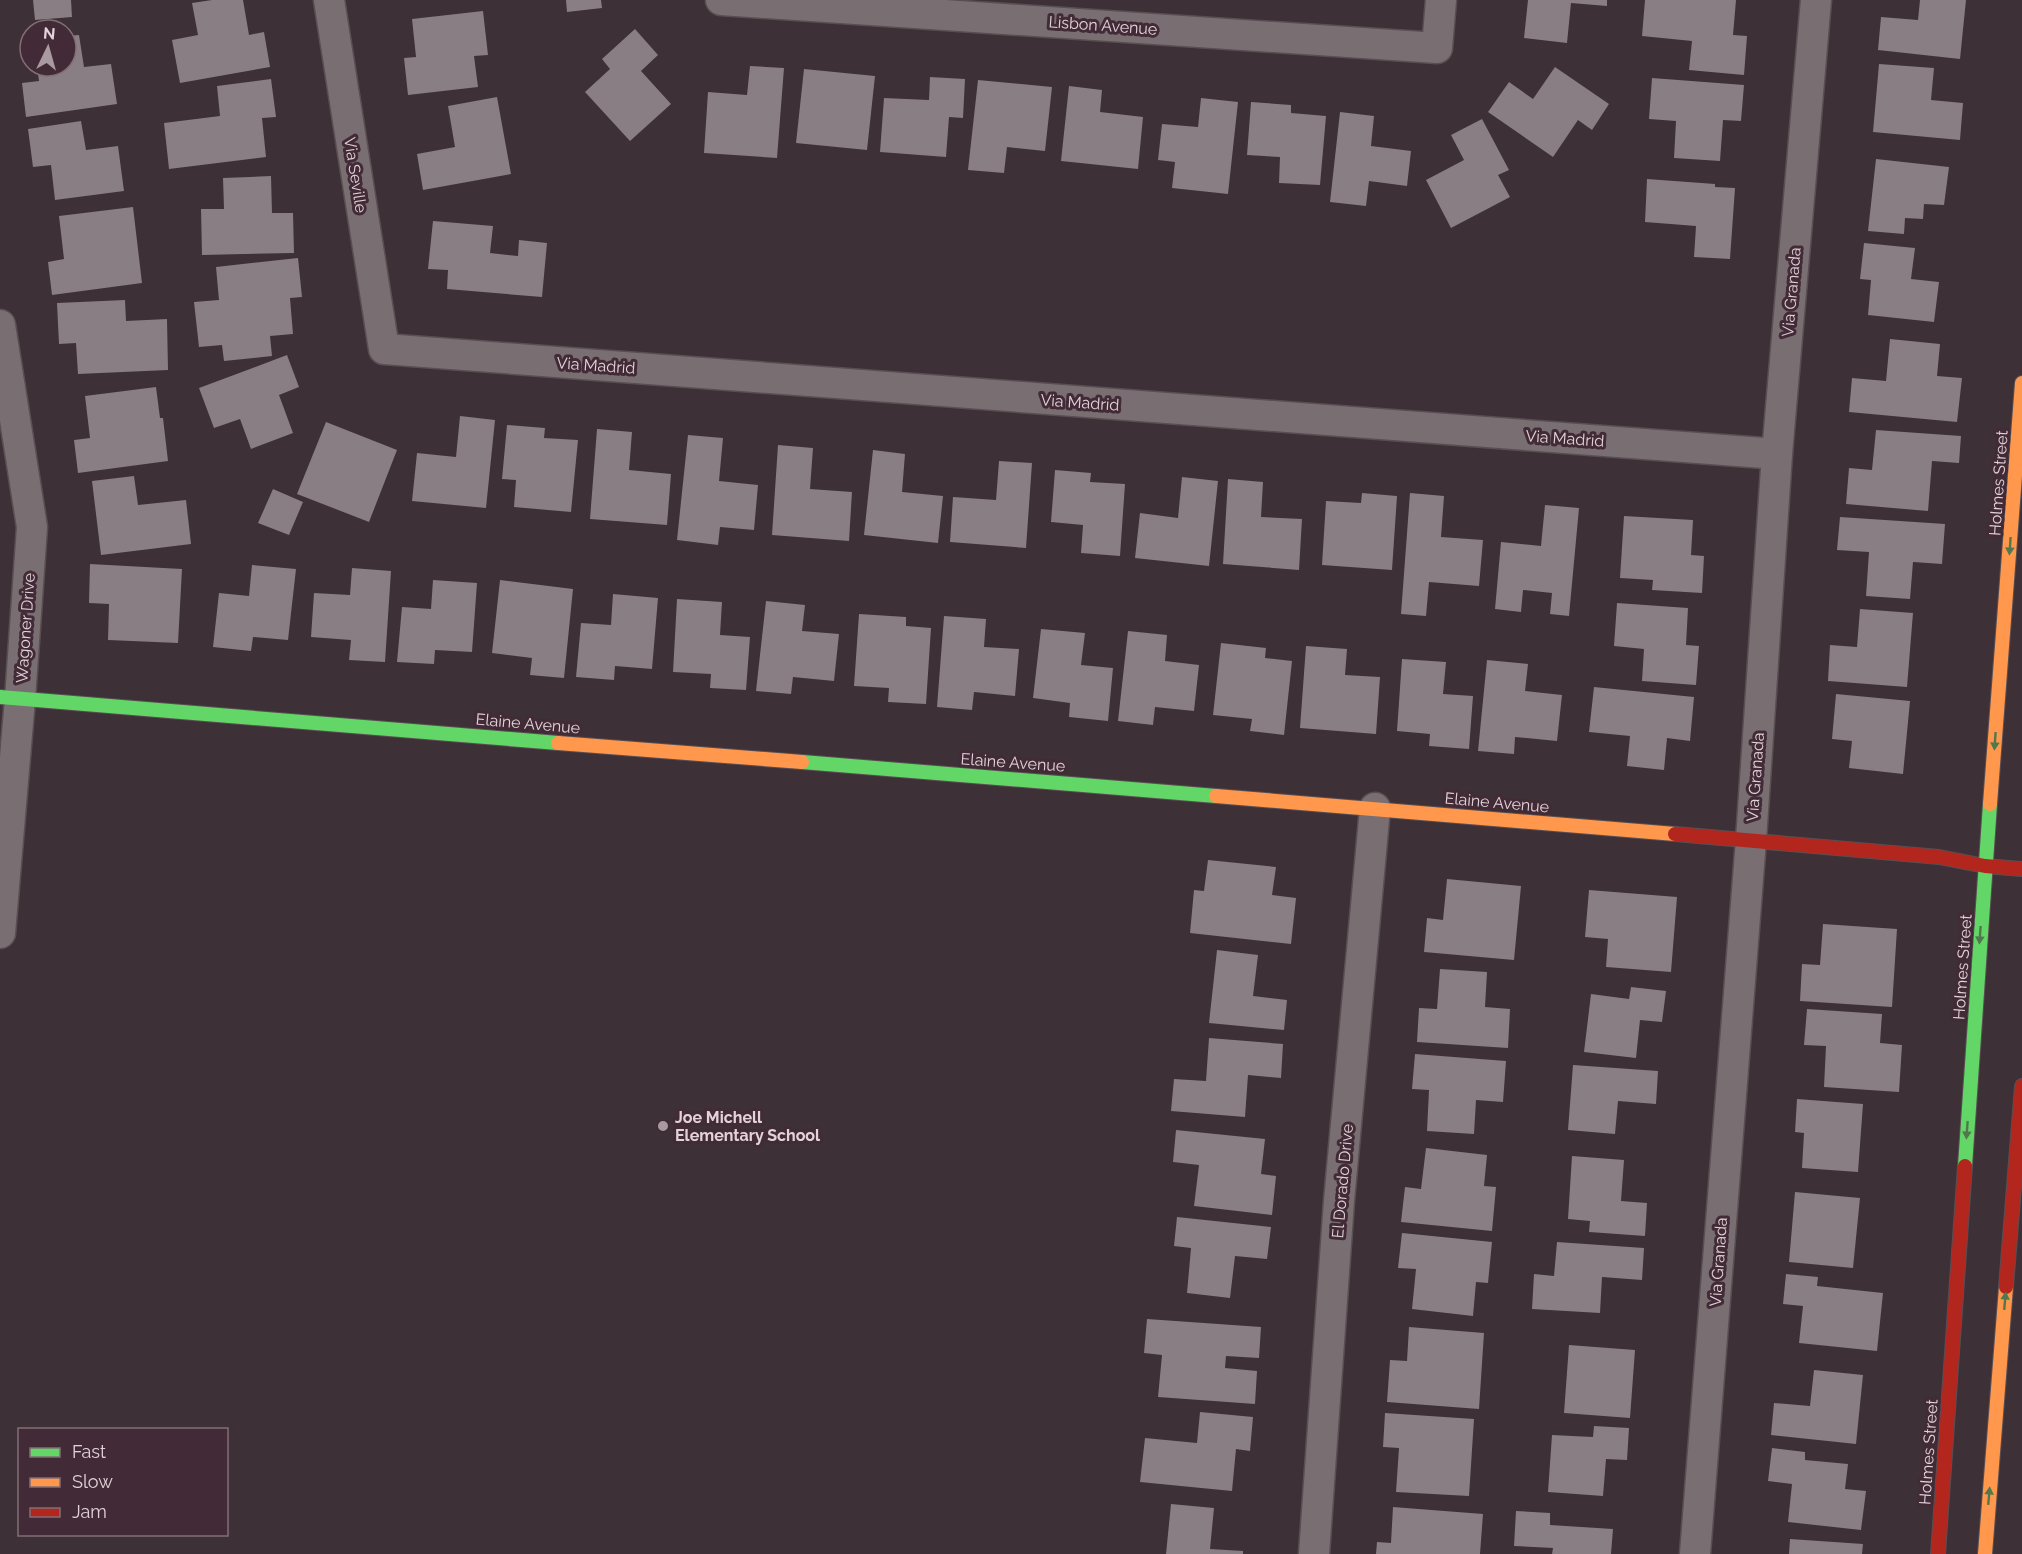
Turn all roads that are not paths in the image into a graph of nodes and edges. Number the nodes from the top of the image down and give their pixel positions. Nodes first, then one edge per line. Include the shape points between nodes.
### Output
1 (329, 0) edge
2 (721, 0) edge
3 (1441, 0) edge
4 (1816, 0) edge
5 (0, 325) edge
6 (384, 349) joint
7 (2022, 383) edge
8 (1777, 454) junction
9 (10, 698) edge
10 (1375, 808) junction
11 (1751, 840) junction
12 (1985, 866) junction
13 (2022, 869) edge
14 (0, 933) edge
15 (2022, 1086) edge
16 (1314, 1554) edge
17 (1695, 1554) edge
18 (1938, 1554) edge
19 (1985, 1554) edge

1 - 6 street, Via Seville
2 - 3 street, Lisbon Avenue via 1437,48
4 - 8 street, Via Granada
5 - 9 street, Wagoner Drive via 32,527
6 - 8 street, Via Madrid
7 -> 12 street, Holmes Street
8 - 11 street, Via Granada
9 - 10 street, Elaine Avenue
9 - 14 street, Wagoner Drive
10 - 11 street, Elaine Avenue
10 - 16 street, El Dorado Drive via 1339,1202
11 - 12 street, Elaine Avenue via 1939,856
11 - 17 street, Via Granada
12 - 13 street, Elaine Avenue
12 -> 18 street, Holmes Street
19 -> 15 street

